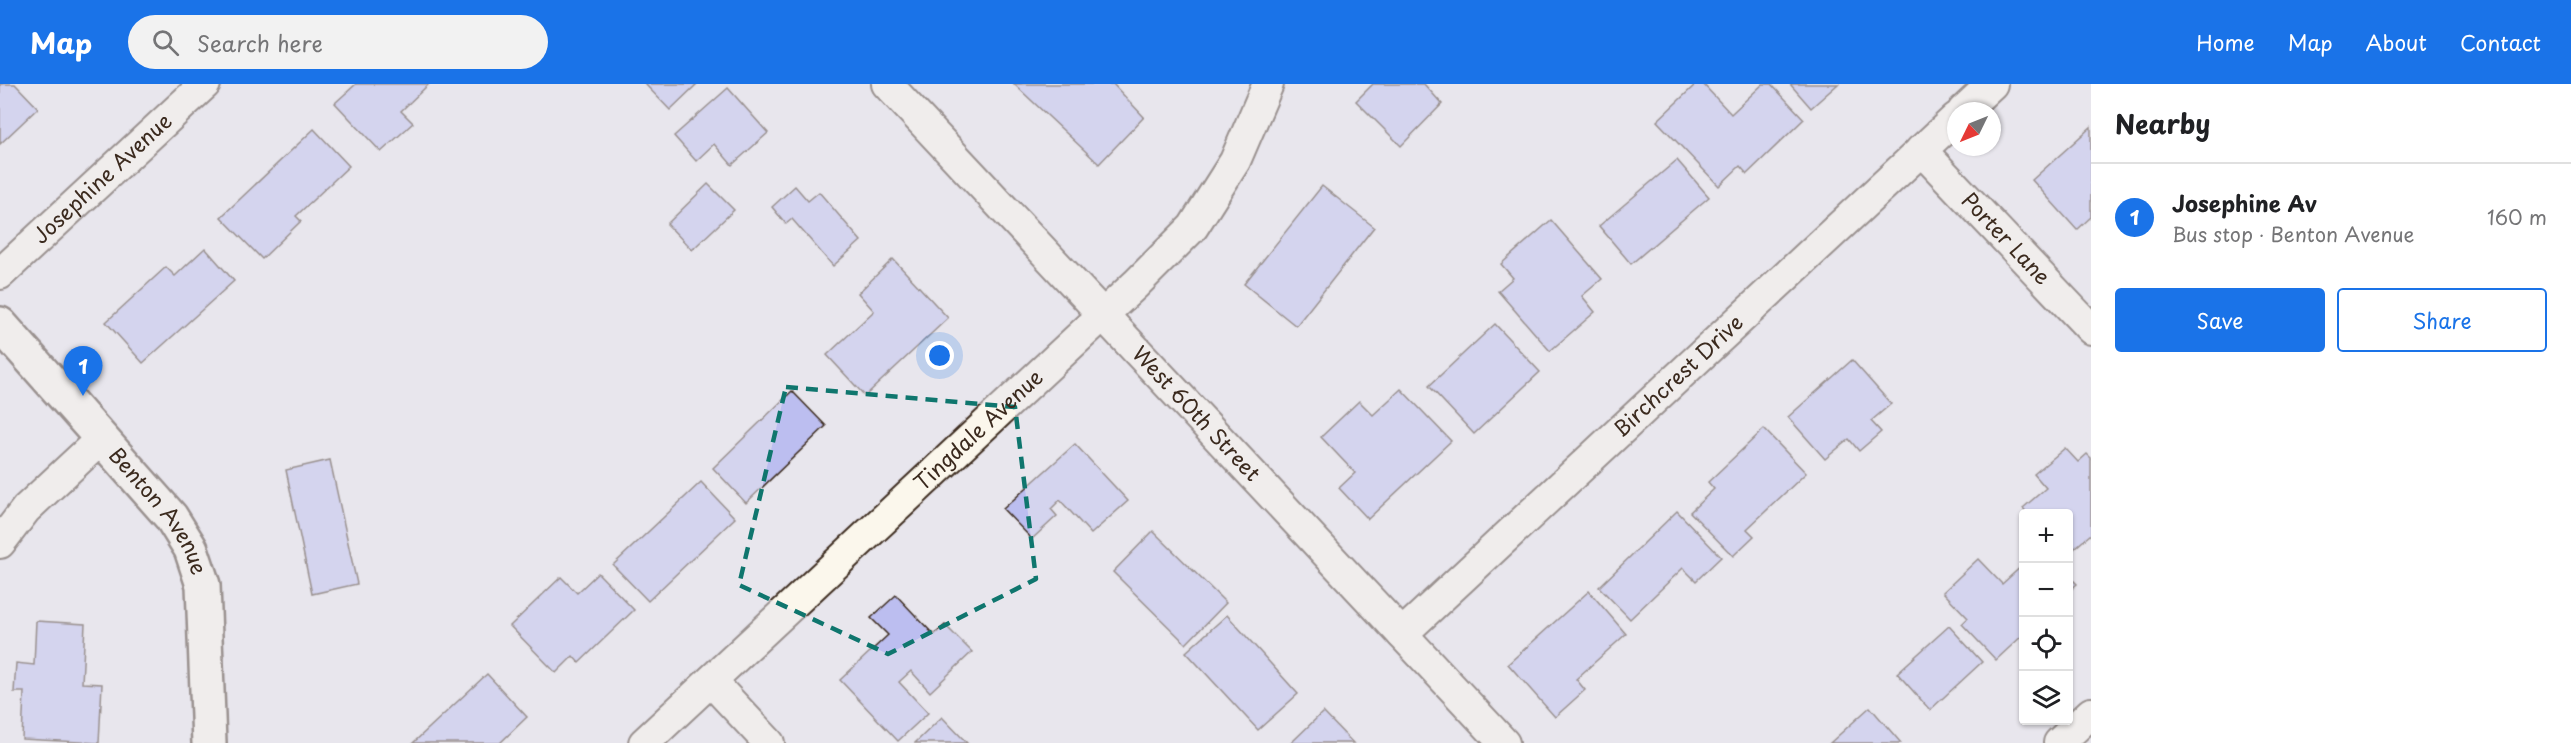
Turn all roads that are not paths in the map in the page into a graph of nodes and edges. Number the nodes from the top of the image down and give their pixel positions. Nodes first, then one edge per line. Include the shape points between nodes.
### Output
1 (205, 84) edge
2 (887, 84) edge
3 (1268, 84) edge
4 (1992, 84) edge
5 (1973, 102) edge
6 (1947, 125) edge
7 (1921, 150) junction
8 (0, 274) edge
9 (1104, 314) junction
10 (0, 324) edge
11 (2091, 329) edge
12 (101, 439) junction
13 (0, 543) edge
14 (1402, 634) junction
15 (711, 681) junction
16 (2091, 713) edge
17 (209, 743) edge
18 (644, 743) edge
19 (769, 743) edge
20 (1504, 743) edge
21 (2059, 743) edge

1 - 8 street, Josephine Avenue
2 - 9 street, West 60th Street
3 - 9 street, Tingdale Avenue via 1235,161 1193,227
4 - 5 street
6 - 7 street, Birchcrest Drive
7 - 11 street, Porter Lane
7 - 14 street, Birchcrest Drive
9 - 14 street, West 60th Street
9 - 15 street, Tingdale Avenue
10 - 12 street, Benton Avenue
12 - 13 street via 26,509
12 - 17 street, Benton Avenue via 171,517 191,549 203,585
14 - 20 street, West 60th Street
15 - 18 street, Tingdale Avenue
15 - 19 street
16 - 21 street

